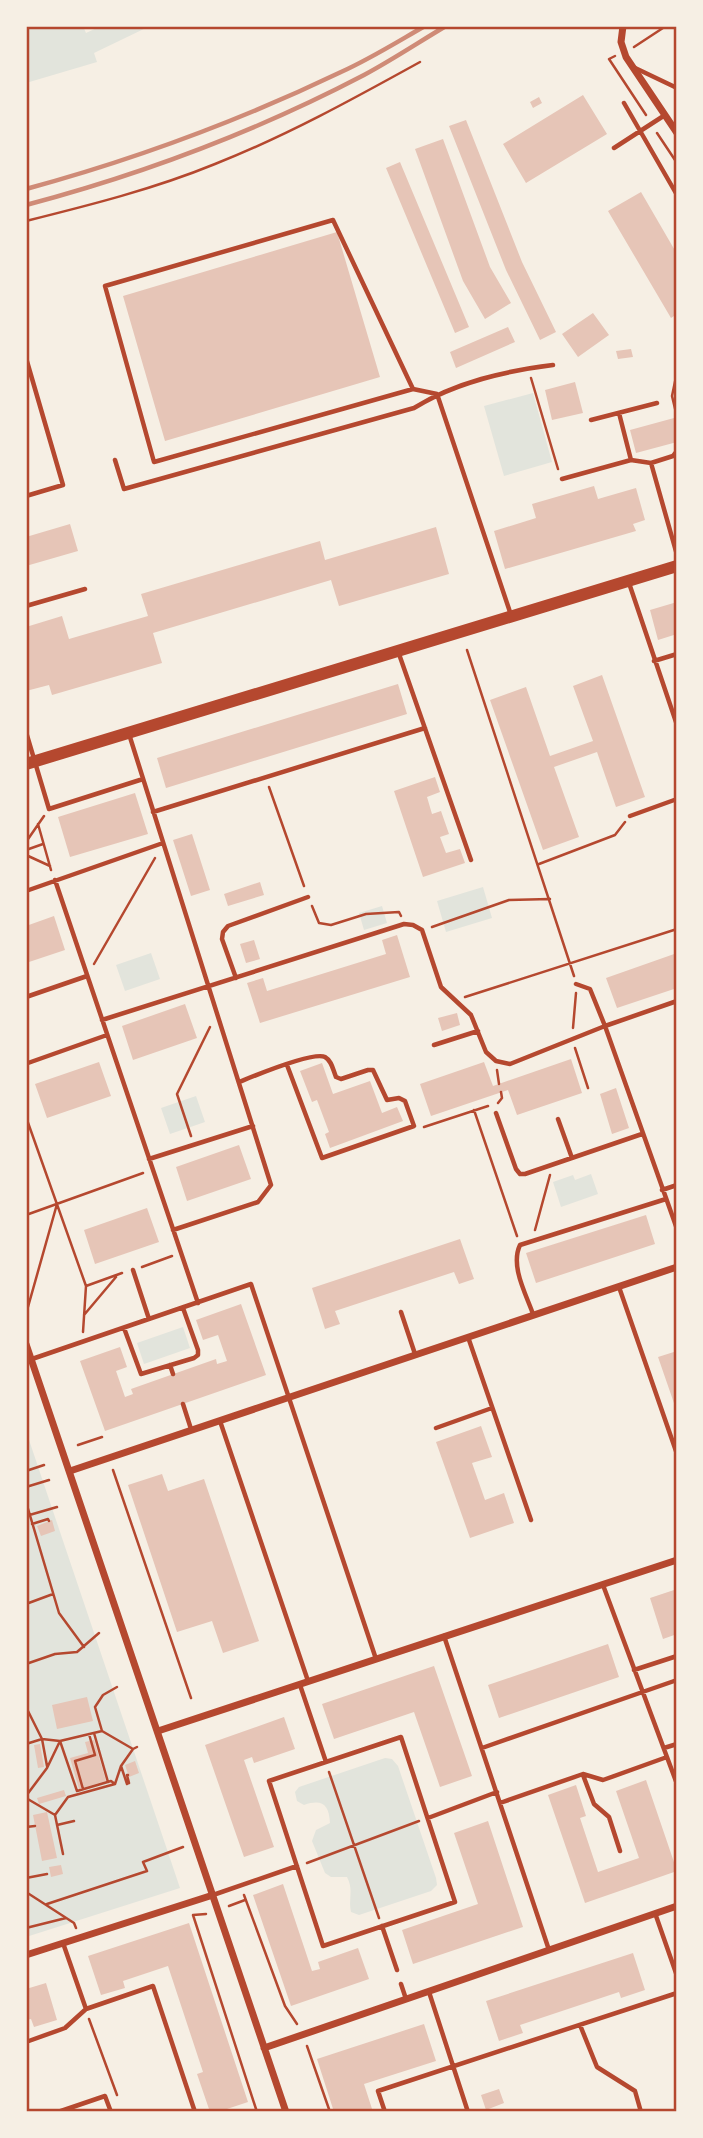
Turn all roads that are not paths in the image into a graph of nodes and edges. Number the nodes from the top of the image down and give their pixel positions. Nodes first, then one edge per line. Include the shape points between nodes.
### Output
1 (623, 26) edge
2 (633, 67) junction
3 (677, 88) edge
4 (624, 103) dead end
5 (665, 115) junction
6 (640, 130) junction
7 (677, 133) edge
8 (614, 148) dead end
9 (677, 195) edge
10 (26, 358) edge
11 (553, 365) dead end
12 (413, 388) junction
13 (437, 394) junction
14 (657, 403) dead end
15 (619, 413) junction
16 (591, 420) dead end
17 (677, 451) edge
18 (116, 460) dead end
19 (631, 460) junction
20 (651, 463) junction
21 (562, 479) road end
22 (26, 496) edge
23 (677, 555) edge
24 (677, 566) edge
25 (628, 580) junction
26 (85, 589) dead end
27 (26, 606) edge
28 (512, 616) junction
29 (398, 650) junction
30 (677, 654) edge
31 (654, 661) junction
32 (677, 725) edge
33 (425, 728) junction
34 (26, 732) edge
35 (129, 733) junction
36 (30, 763) edge
37 (143, 779) junction
38 (677, 799) edge
39 (153, 812) junction
40 (630, 816) road end
41 (163, 843) junction
42 (471, 860) dead end
43 (55, 880) junction
44 (26, 891) edge
45 (308, 897) road end
46 (88, 976) junction
47 (236, 978) junction
48 (576, 984) road end
49 (209, 986) junction
50 (26, 997) edge
51 (677, 1001) edge
52 (102, 1020) junction
53 (605, 1026) junction
54 (478, 1031) junction
55 (107, 1035) junction
56 (434, 1045) dead end
57 (28, 1063) edge
58 (287, 1065) junction
59 (239, 1082) junction
60 (496, 1113) dead end
61 (558, 1119) dead end
62 (253, 1126) junction
63 (642, 1134) junction
64 (572, 1158) junction
65 (149, 1159) junction
66 (677, 1185) edge
67 (662, 1190) junction
68 (666, 1199) junction
69 (677, 1229) edge
70 (173, 1230) junction
71 (677, 1267) edge
72 (133, 1270) dead end
73 (619, 1286) junction
74 (198, 1303) junction
75 (183, 1308) junction
76 (401, 1312) dead end
77 (533, 1314) junction
78 (149, 1319) junction
79 (124, 1328) junction
80 (468, 1336) junction
81 (26, 1343) edge
82 (415, 1354) junction
83 (32, 1359) junction
84 (170, 1365) junction
85 (173, 1374) dead end
86 (289, 1396) junction
87 (183, 1404) dead end
88 (492, 1408) junction
89 (220, 1420) junction
90 (436, 1428) dead end
91 (191, 1430) junction
92 (677, 1454) edge
93 (70, 1471) junction
94 (531, 1520) dead end
95 (677, 1560) edge
96 (603, 1585) junction
97 (444, 1636) junction
98 (677, 1656) edge
99 (376, 1659) junction
100 (634, 1670) junction
101 (677, 1680) edge
102 (304, 1683) junction
103 (642, 1692) junction
104 (158, 1731) junction
105 (677, 1744) edge
106 (482, 1748) junction
107 (664, 1748) junction
108 (667, 1757) junction
109 (326, 1762) junction
110 (583, 1774) junction
111 (677, 1784) edge
112 (497, 1792) junction
113 (500, 1803) junction
114 (429, 1818) junction
115 (620, 1851) dead end
116 (297, 1866) junction
117 (213, 1895) junction
118 (677, 1906) edge
119 (655, 1913) junction
120 (382, 1926) junction
121 (63, 1943) junction
122 (549, 1950) junction
123 (26, 1955) edge
124 (397, 1970) dead end
125 (677, 1976) edge
126 (401, 1983) dead end
127 (428, 1991) junction
128 (677, 1993) edge
129 (407, 1999) junction
130 (86, 2009) junction
131 (580, 2025) junction
132 (26, 2042) edge
133 (264, 2048) junction
134 (453, 2066) junction
135 (58, 2112) edge
136 (111, 2112) edge
137 (195, 2112) edge
138 (286, 2112) edge
139 (385, 2112) edge
140 (468, 2112) edge
141 (641, 2112) edge

1 - 2 street via 622,48
2 - 3 lane
2 - 5 street
4 - 6 lane
5 - 6 lane
5 - 7 street
6 - 8 lane
6 - 9 lane
10 - 22 lane via 64,485
11 - 13 lane via 487,377
12 - 12 lane via 333,220 105,286 154,462
12 - 13 lane
13 - 18 lane via 414,408 124,489
13 - 28 lane
14 - 15 lane
15 - 16 lane
15 - 19 lane
17 - 20 lane
19 - 20 lane
19 - 21 lane
20 - 23 lane
24 - 25 street
25 - 28 street
25 - 31 lane
26 - 27 lane
28 - 29 street
29 - 33 lane
29 - 35 street
30 - 31 lane
31 - 32 lane
33 - 39 lane
33 - 42 lane
34 - 36 lane
35 - 36 street
35 - 37 lane
36 - 37 lane via 49,809
37 - 39 lane
38 - 40 lane
39 - 41 lane
41 - 43 lane
41 - 49 lane
43 - 44 lane
43 - 46 lane
45 - 47 lane via 228,926 222,939
46 - 50 lane
46 - 52 lane
47 - 49 lane
47 - 54 lane via 413,925 422,930 441,987 471,1015
48 - 53 lane via 590,989
49 - 52 lane
49 - 59 lane
51 - 53 lane
52 - 55 lane
53 - 54 lane via 510,1064 496,1061 486,1052
53 - 63 lane
54 - 56 lane
55 - 57 lane
55 - 65 lane
58 - 58 lane via 316,1055 330,1060 341,1079 373,1070 387,1100 405,1101 414,1126 322,1158
58 - 59 lane
59 - 62 lane
60 - 64 lane via 520,1174
61 - 64 lane
62 - 65 lane
62 - 70 lane via 271,1185 258,1202
63 - 64 lane
63 - 67 lane
65 - 70 lane
66 - 67 lane
67 - 68 lane
68 - 69 lane
68 - 77 lane via 520,1245 517,1266
70 - 74 lane
71 - 73 street
72 - 78 lane
73 - 77 street
73 - 92 lane
74 - 75 lane
74 - 86 lane via 251,1284
75 - 78 lane
75 - 84 lane via 198,1355
76 - 82 lane
77 - 80 street
78 - 79 lane
79 - 83 lane
79 - 84 lane via 141,1374
80 - 82 street
80 - 88 lane
81 - 83 street
82 - 86 street
83 - 93 street
84 - 85 lane
86 - 89 street
86 - 99 lane
87 - 91 lane
88 - 90 lane
88 - 94 lane
89 - 91 street
89 - 102 lane
91 - 93 street
93 - 104 street
95 - 96 street
96 - 97 street
96 - 100 lane
97 - 99 street
97 - 106 lane
98 - 100 lane
99 - 102 street
100 - 103 lane
101 - 103 lane
102 - 104 street
102 - 109 lane
103 - 106 lane
103 - 107 lane
104 - 117 street
105 - 107 lane
106 - 112 lane
107 - 108 lane
108 - 110 lane via 603,1780
108 - 111 lane
109 - 114 lane via 401,1737
109 - 116 lane via 269,1781
110 - 113 lane
110 - 115 lane via 594,1804 609,1817
112 - 113 lane
112 - 114 lane
113 - 122 lane
114 - 120 lane via 456,1902
116 - 117 lane
116 - 120 lane via 323,1946
117 - 121 street
117 - 133 street
118 - 119 street
119 - 122 street
119 - 125 lane
120 - 124 lane
121 - 123 street
121 - 130 lane
122 - 127 street
126 - 129 lane
127 - 129 street
127 - 134 lane
128 - 131 lane
129 - 133 street
130 - 132 lane via 65,2028
130 - 137 lane via 153,1986
131 - 134 lane
131 - 141 lane via 597,2067 635,2091
133 - 138 street
134 - 139 lane via 378,2091
134 - 140 lane
135 - 136 lane via 105,2096

